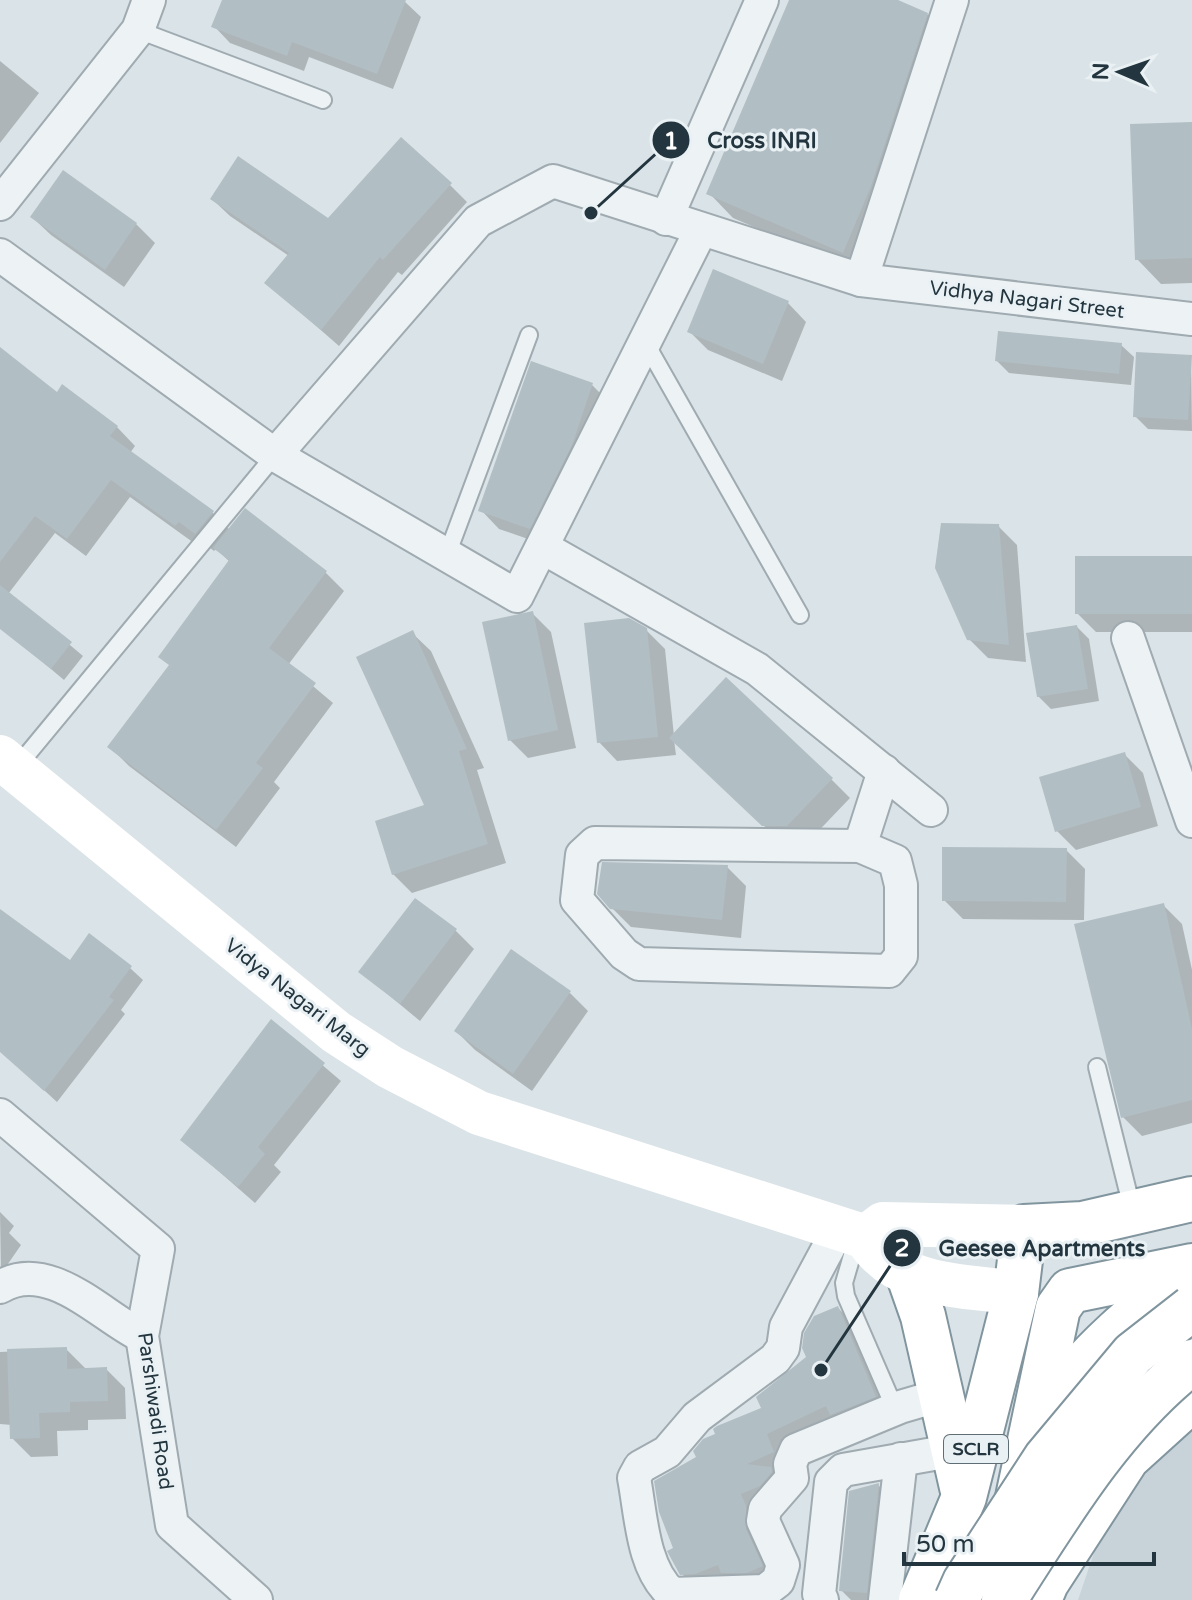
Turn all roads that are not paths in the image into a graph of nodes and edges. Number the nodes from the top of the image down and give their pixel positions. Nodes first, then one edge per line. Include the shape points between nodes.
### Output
1 (149, 0) edge
2 (762, 0) edge
3 (952, 0) edge
4 (138, 30) junction
5 (323, 100) dead end
6 (0, 204) edge
7 (666, 219) junction
8 (701, 230) junction
9 (0, 255) edge
10 (861, 280) junction
11 (1192, 319) edge
12 (529, 335) dead end
13 (645, 342) junction
14 (275, 455) junction
15 (542, 547) junction
16 (447, 555) junction
17 (800, 615) dead end
18 (1128, 638) dead end
19 (8, 763) edge
20 (884, 771) junction
21 (931, 810) dead end
22 (1192, 821) edge
23 (860, 846) junction
24 (1097, 1067) dead end
25 (0, 1115) edge
26 (1192, 1199) edge
27 (1133, 1214) junction
28 (1083, 1224) junction
29 (1024, 1227) junction
30 (854, 1233) junction
31 (1192, 1266) edge
32 (909, 1276) junction
33 (1192, 1278) edge
34 (0, 1287) edge
35 (1070, 1291) junction
36 (1016, 1293) junction
37 (1192, 1308) edge
38 (142, 1336) junction
39 (1192, 1362) edge
40 (941, 1395) junction
41 (1192, 1399) edge
42 (895, 1409) junction
43 (956, 1450) junction
44 (901, 1459) junction
45 (964, 1497) junction
46 (1011, 1536) junction
47 (256, 1600) edge
48 (822, 1600) edge
49 (885, 1600) edge
50 (921, 1600) edge
51 (957, 1600) edge
52 (1004, 1600) edge
53 (1014, 1600) edge
54 (1039, 1600) edge

1 - 4 street
2 - 7 street
3 - 10 street
4 - 5 lane
4 - 6 street
7 - 8 street, Vidhya Nagari Street
7 - 14 street, Vidhya Nagari Street via 553,181 489,214
8 - 10 street, Vidhya Nagari Street
8 - 13 street
9 - 14 street
10 - 11 street, Vidhya Nagari Street
12 - 16 lane
13 - 15 street
13 - 17 lane
14 - 16 street
14 - 19 lane
15 - 16 street via 517,596
15 - 20 street via 757,669
18 - 22 street
19 - 30 main road, Vidya Nagari Marg via 336,1032 390,1067 479,1113
20 - 21 street
20 - 23 street
23 - 23 street via 895,861 901,885 901,956 889,971 639,964 577,900 582,855 595,843
24 - 27 lane
25 - 38 street, Parshiwadi Road via 158,1249
26 - 27 main road
27 - 28 main road
28 - 29 main road
28 - 35 main road
29 - 30 main road via 883,1224
29 - 36 main road, SCLR
30 - 32 main road, Vidya Nagari Marg
30 - 42 lane via 846,1296
30 - 42 street via 786,1327 775,1359 697,1417 667,1452 640,1467 634,1478 648,1552 662,1585 672,1594 765,1591 778,1581 783,1565 763,1521 765,1509 792,1478 796,1450
31 - 35 main road, Vidya Nagari Marg
32 - 36 main road, Vidya Nagari Marg
32 - 40 main road
33 - 46 main road via 1170,1287 1109,1338 1055,1403
34 - 38 street via 11,1281 42,1282 85,1297 120,1326
35 - 36 main road, Vidya Nagari Marg
35 - 46 main road, SCLR via 1058,1308
36 - 45 main road, SCLR
37 - 51 main road, bridge via 1133,1354 1046,1458
38 - 47 street, Parshiwadi Road via 172,1525
39 - 52 main road, bridge via 1163,1385 1080,1483
40 - 42 street
40 - 43 main road
41 - 54 main road via 1127,1458
43 - 44 street
43 - 45 main road
44 - 48 street via 843,1470 831,1482
44 - 49 street
45 - 50 main road, SCLR
46 - 53 main road, SCLR

